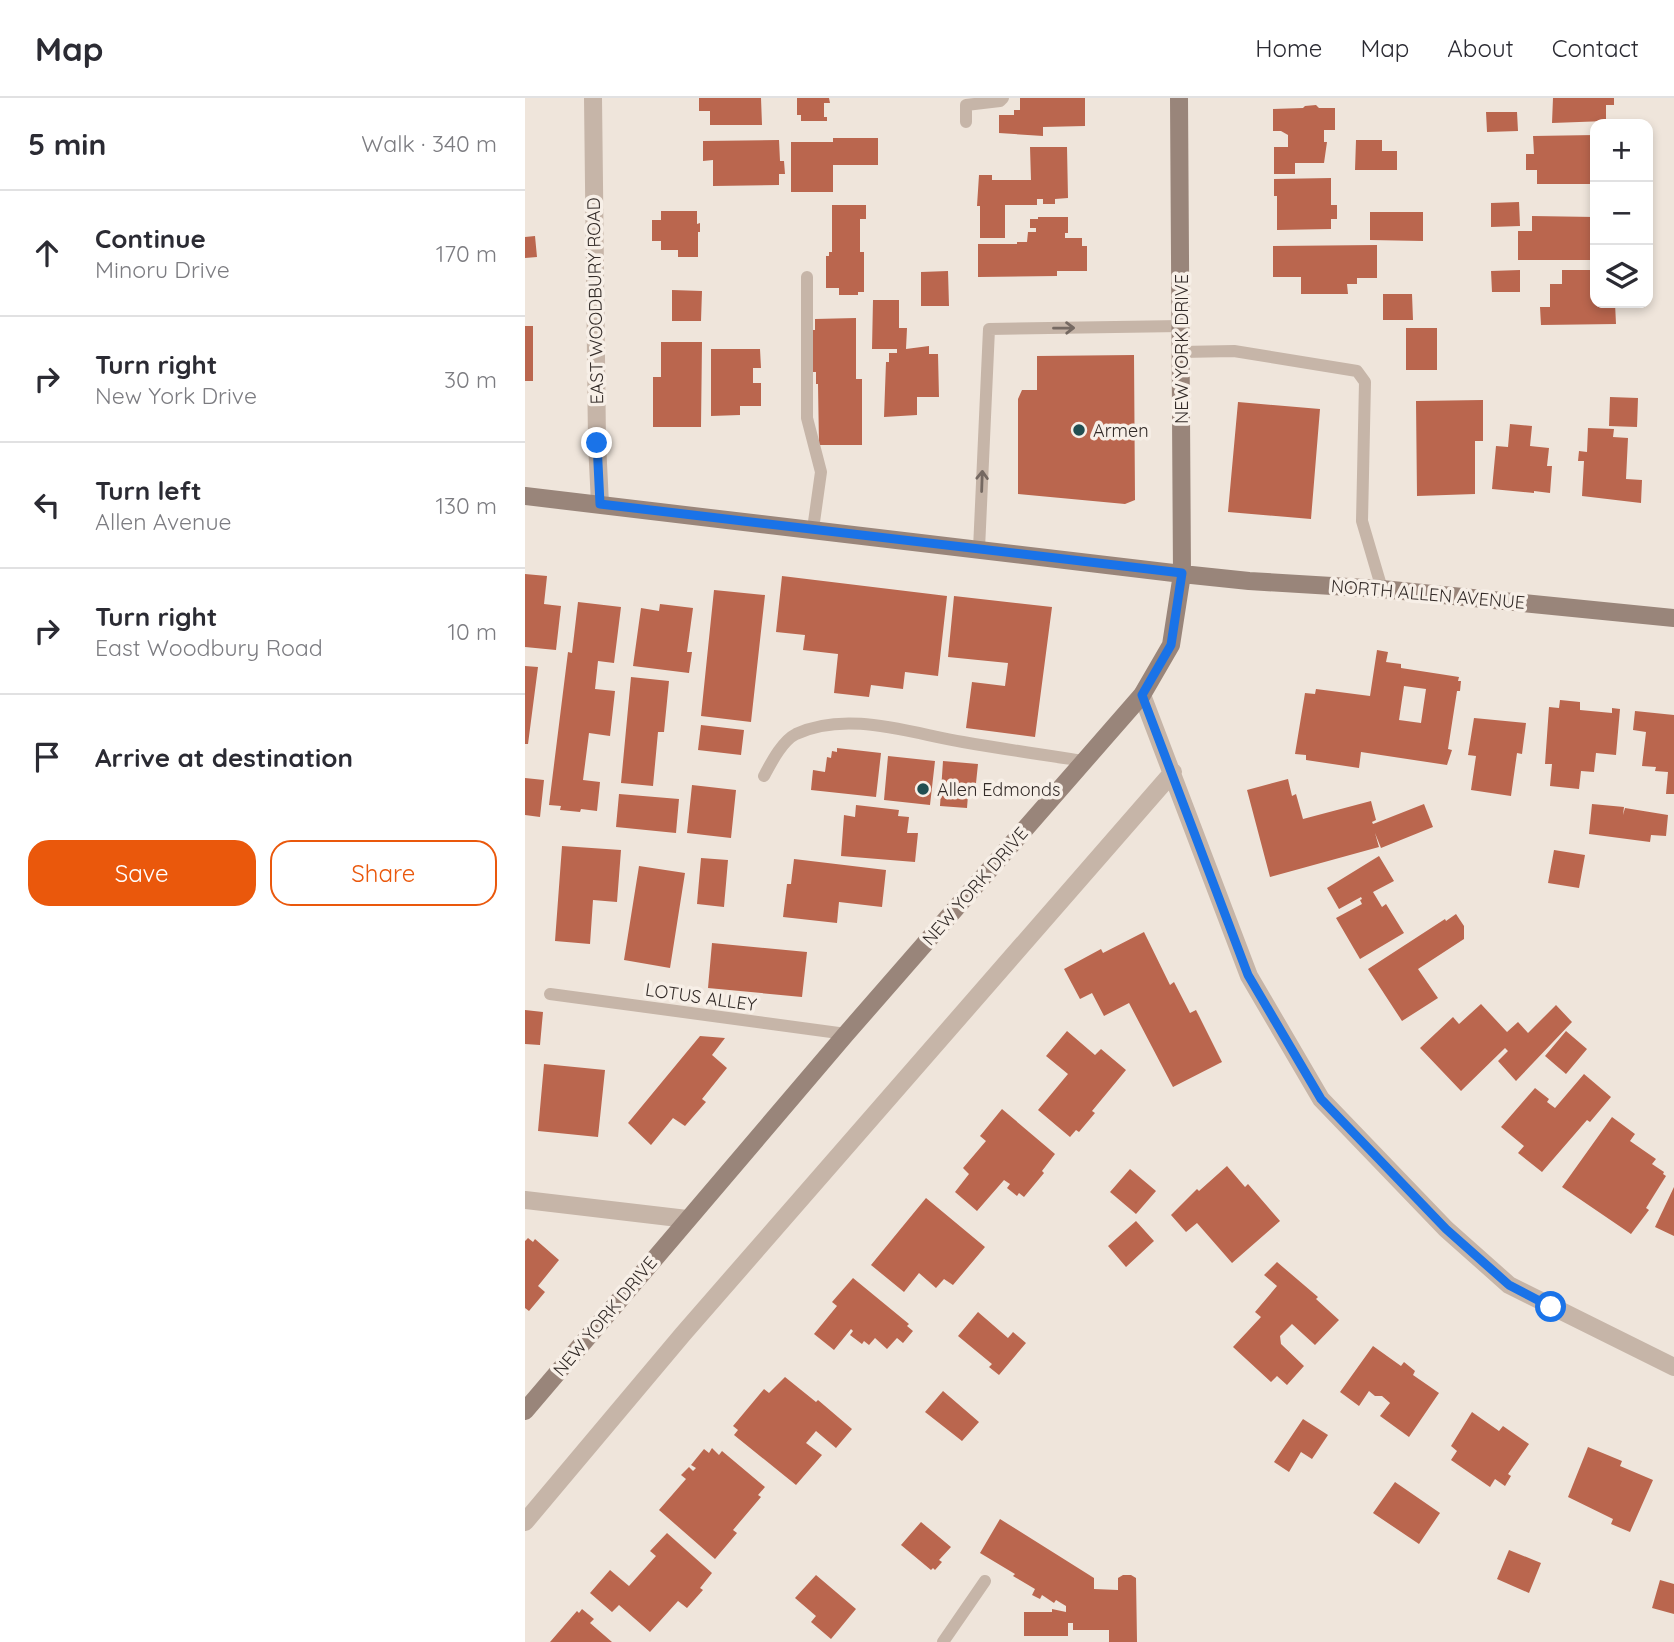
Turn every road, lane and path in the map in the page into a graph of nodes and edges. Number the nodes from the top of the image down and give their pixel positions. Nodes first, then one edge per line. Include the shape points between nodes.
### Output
1 (593, 98) edge
2 (1003, 98) edge
3 (1179, 98) edge
4 (966, 122) dead end
5 (807, 277) dead end
6 (1181, 326) junction
7 (1181, 352) junction
8 (525, 496) edge
9 (600, 504) junction
10 (813, 529) junction
11 (979, 549) junction
12 (1182, 573) junction
13 (1382, 589) junction
14 (1674, 618) edge
15 (1142, 695) junction
16 (1084, 761) junction
17 (1173, 772) junction
18 (764, 776) dead end
19 (550, 994) dead end
20 (846, 1034) junction
21 (525, 1200) edge
22 (687, 1219) junction
23 (1674, 1367) edge
24 (525, 1411) edge
25 (525, 1521) edge
26 (985, 1581) dead end
27 (943, 1642) edge

1 - 9 street, EAST WOODBURY ROAD
2 - 4 lane via 966,106
3 - 6 street, NEW YORK DRIVE
5 - 10 lane via 807,418 821,472
6 - 7 street, NEW YORK DRIVE
11 -> 6 lane via 989,329
7 - 12 street, NEW YORK DRIVE
7 - 13 lane via 1234,351 1357,371 1365,382 1362,521
8 - 9 street, NORTH ALLEN AVENUE
9 - 10 street, NORTH ALLEN AVENUE
10 - 11 street, NORTH ALLEN AVENUE
11 - 12 street, NORTH ALLEN AVENUE
12 - 13 street, NORTH ALLEN AVENUE
12 - 15 street, NEW YORK DRIVE via 1171,645
13 - 14 street, NORTH ALLEN AVENUE
15 - 16 street, NEW YORK DRIVE
15 - 17 street
16 - 18 lane via 872,725 820,725 792,735
16 - 20 street, NEW YORK DRIVE
17 - 23 street via 1248,975 1321,1099 1446,1229 1509,1285
17 - 25 street
19 - 20 lane, LOTUS ALLEY
20 - 22 street, NEW YORK DRIVE
21 - 22 street
22 - 24 street, NEW YORK DRIVE
26 - 27 lane

